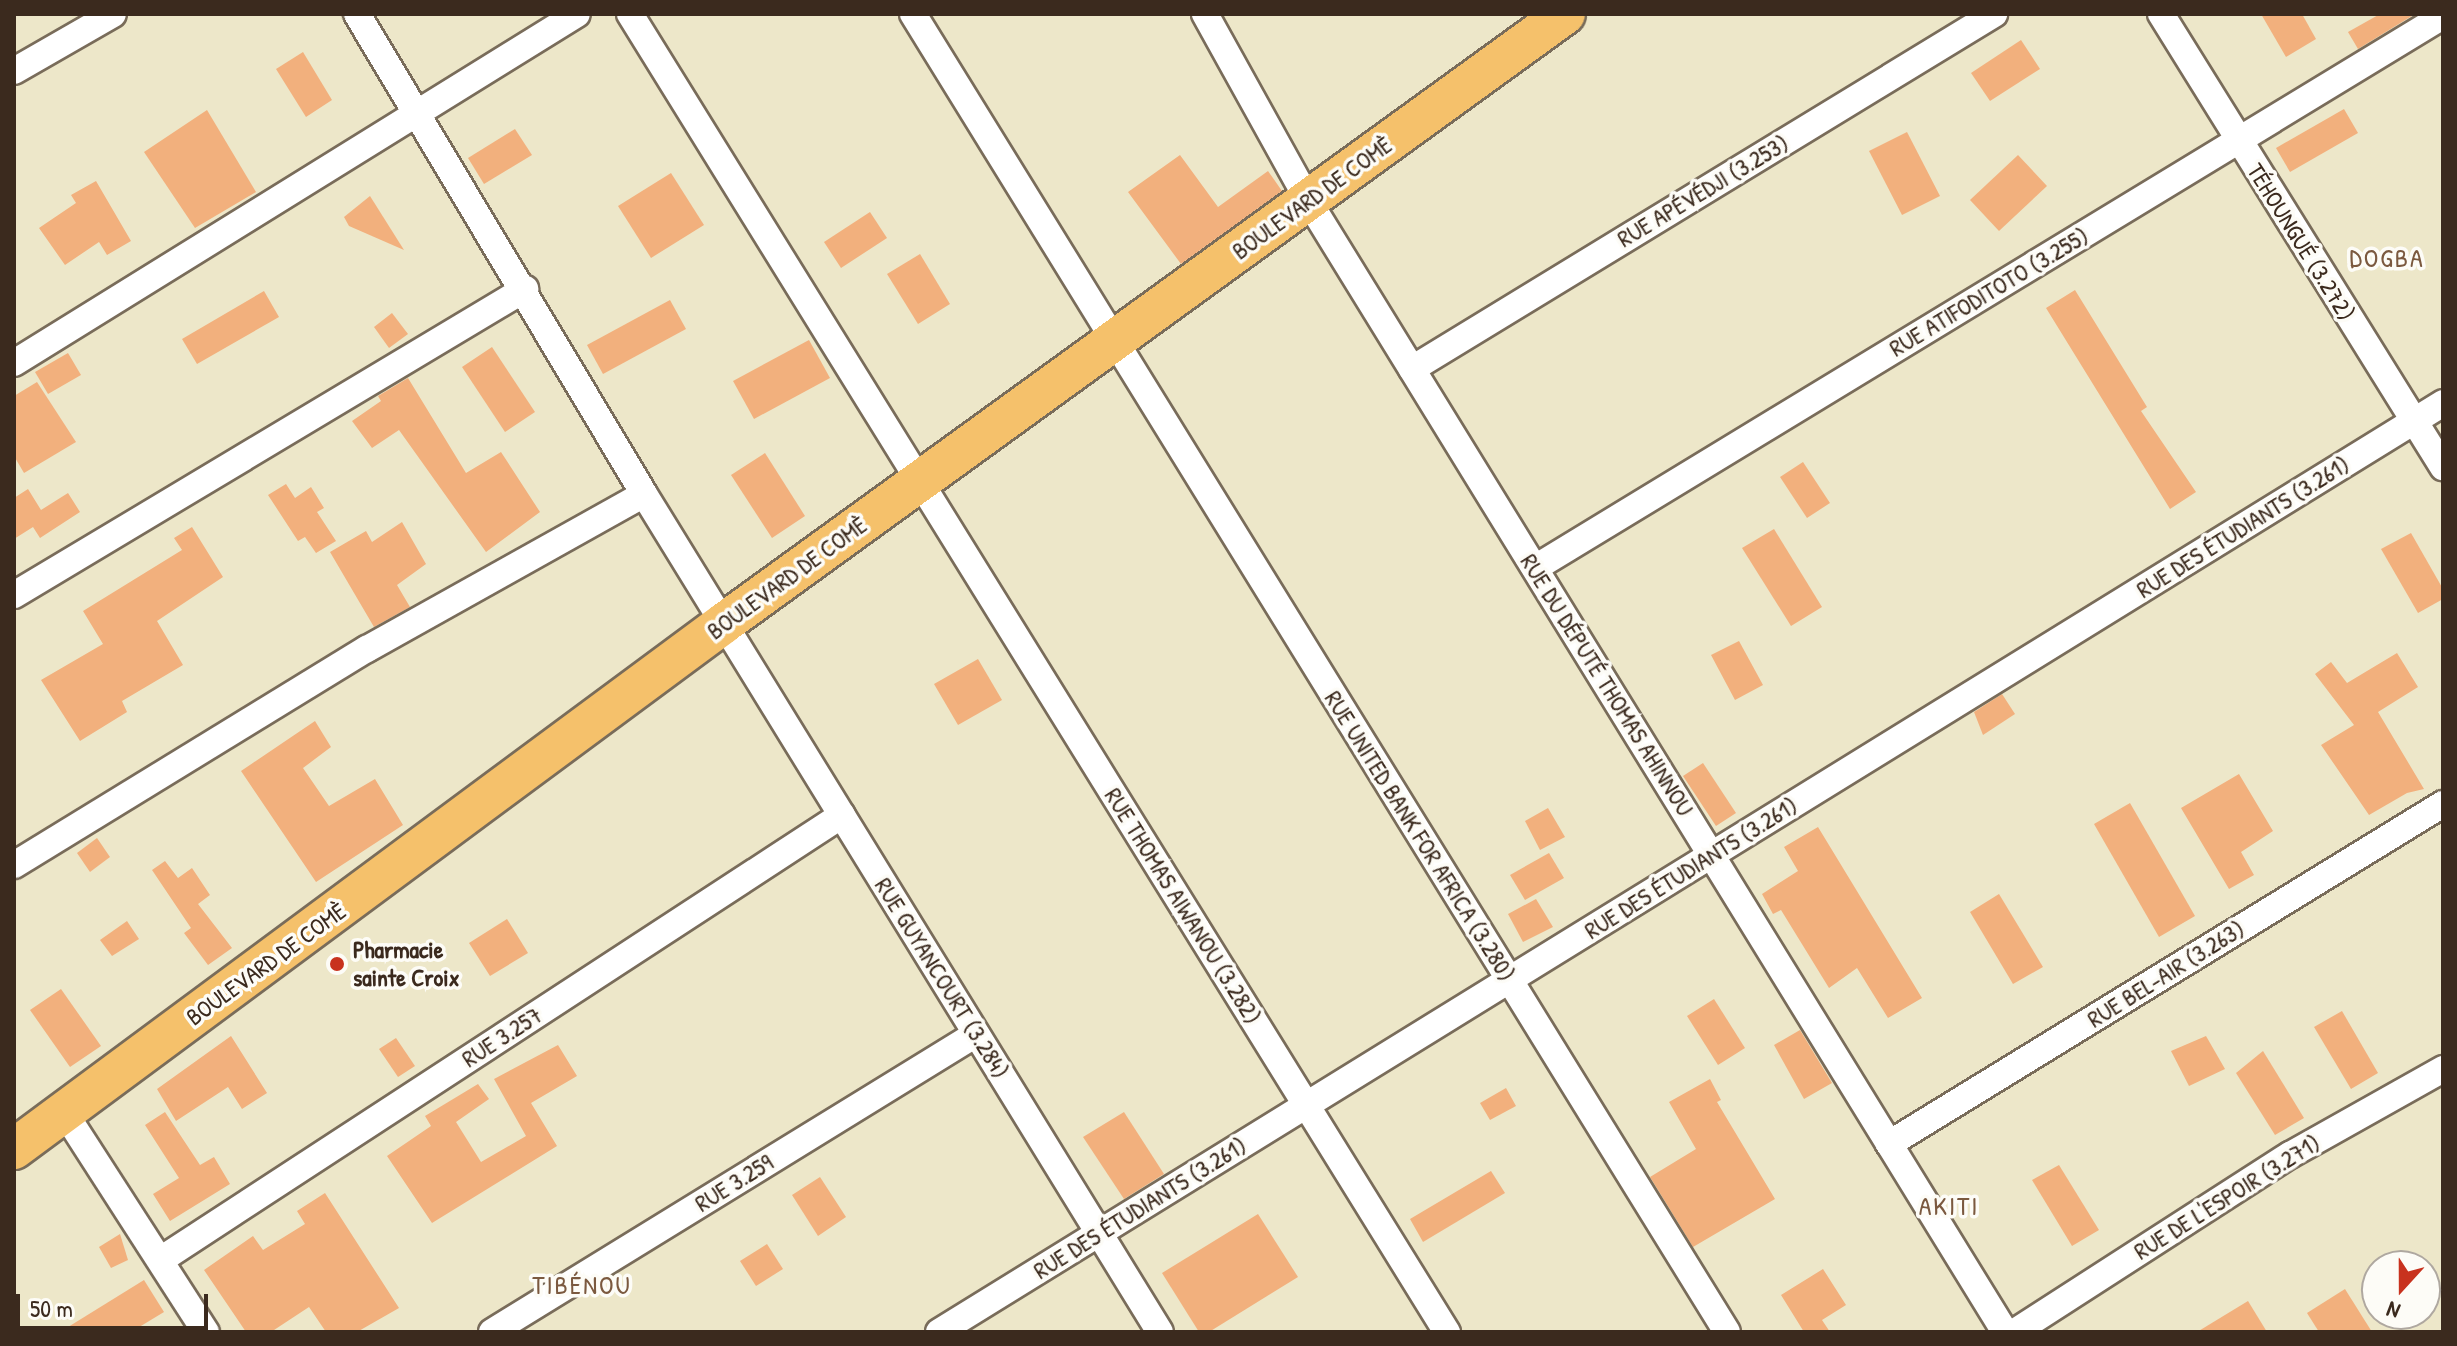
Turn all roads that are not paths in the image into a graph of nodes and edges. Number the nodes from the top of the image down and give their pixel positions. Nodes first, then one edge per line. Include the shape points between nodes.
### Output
1 (113, 14) edge
2 (357, 14) edge
3 (577, 14) edge
4 (630, 14) edge
5 (913, 14) edge
6 (1205, 14) edge
7 (1565, 14) edge
8 (1994, 14) edge
9 (2161, 14) edge
10 (2443, 16) edge
11 (14, 71) edge
12 (415, 112) junction
13 (2237, 141) junction
14 (1309, 202) junction
15 (525, 289) junction
16 (1113, 339) junction
17 (14, 363) edge
18 (1412, 369) junction
19 (2443, 403) edge
20 (2414, 421) junction
21 (2443, 467) edge
22 (920, 481) junction
23 (644, 494) junction
24 (1535, 568) junction
25 (14, 595) edge
26 (724, 623) junction
27 (2443, 804) edge
28 (842, 815) junction
29 (1711, 855) junction
30 (14, 865) edge
31 (1510, 980) junction
32 (976, 1034) junction
33 (2443, 1069) edge
34 (1306, 1105) junction
35 (64, 1112) junction
36 (1889, 1144) junction
37 (14, 1149) edge
38 (1099, 1233) junction
39 (162, 1259) junction
40 (206, 1332) edge
41 (492, 1332) edge
42 (939, 1332) edge
43 (1160, 1332) edge
44 (1447, 1332) edge
45 (1727, 1332) edge
46 (2005, 1332) edge
47 (2015, 1332) edge

1 - 11 street
2 - 12 street, RUE GUYANCOURT (3.284)
3 - 12 street
4 - 22 street, RUE THOMAS AIWANOU (3.282)
5 - 16 street, RUE UNITED BANK FOR AFRICA (3.280)
6 - 14 street, RUE DU DÉPUTÉ THOMAS AHINNOU
7 - 14 main road, BOULEVARD DE COMÈ
8 - 18 street, RUE APÉVÉDJI (3.253)
9 - 13 street, TÉHOUNGUÉ (3.272)
10 - 13 street, RUE ATIFODITOTO (3.255)
12 - 15 street, RUE GUYANCOURT (3.284)
12 - 17 street
13 - 20 street, TÉHOUNGUÉ (3.272)
13 - 24 street, RUE ATIFODITOTO (3.255)
14 - 16 main road, BOULEVARD DE COMÈ
14 - 18 street, RUE DU DÉPUTÉ THOMAS AHINNOU
15 - 23 street, RUE GUYANCOURT (3.284)
15 - 25 street
16 - 22 main road, BOULEVARD DE COMÈ
16 - 31 street, RUE UNITED BANK FOR AFRICA (3.280)
18 - 24 street, RUE DU DÉPUTÉ THOMAS AHINNOU
19 - 20 street, RUE DES ÉTUDIANTS (3.261)
20 - 21 street, TÉHOUNGUÉ (3.272)
20 - 29 street, RUE DES ÉTUDIANTS (3.261)
22 - 26 main road, BOULEVARD DE COMÈ
22 - 34 street, RUE THOMAS AIWANOU (3.282)
23 - 26 street, RUE GUYANCOURT (3.284)
23 - 30 street via 367,649
24 - 29 street, RUE DU DÉPUTÉ THOMAS AHINNOU
26 - 28 street, RUE GUYANCOURT (3.284)
26 - 35 main road, BOULEVARD DE COMÈ
27 - 36 street, RUE BEL-AIR (3.263)
28 - 32 street, RUE GUYANCOURT (3.284)
28 - 39 street, RUE 3.257
29 - 31 street, RUE DES ÉTUDIANTS (3.261)
29 - 36 street, RUE DU DÉPUTÉ THOMAS AHINNOU
31 - 34 street, RUE DES ÉTUDIANTS (3.261)
31 - 45 street, RUE UNITED BANK FOR AFRICA (3.280)
32 - 38 street, RUE GUYANCOURT (3.284)
32 - 41 street, RUE 3.259
33 - 47 street, RUE DE L'ESPOIR (3.271) via 2290,1155
34 - 38 street, RUE DES ÉTUDIANTS (3.261)
34 - 44 street, RUE THOMAS AIWANOU (3.282)
35 - 37 main road, BOULEVARD DE COMÈ
35 - 39 street
36 - 46 street, RUE DU DÉPUTÉ THOMAS AHINNOU
38 - 42 street, RUE DES ÉTUDIANTS (3.261)
38 - 43 street, RUE GUYANCOURT (3.284)
39 - 40 street

